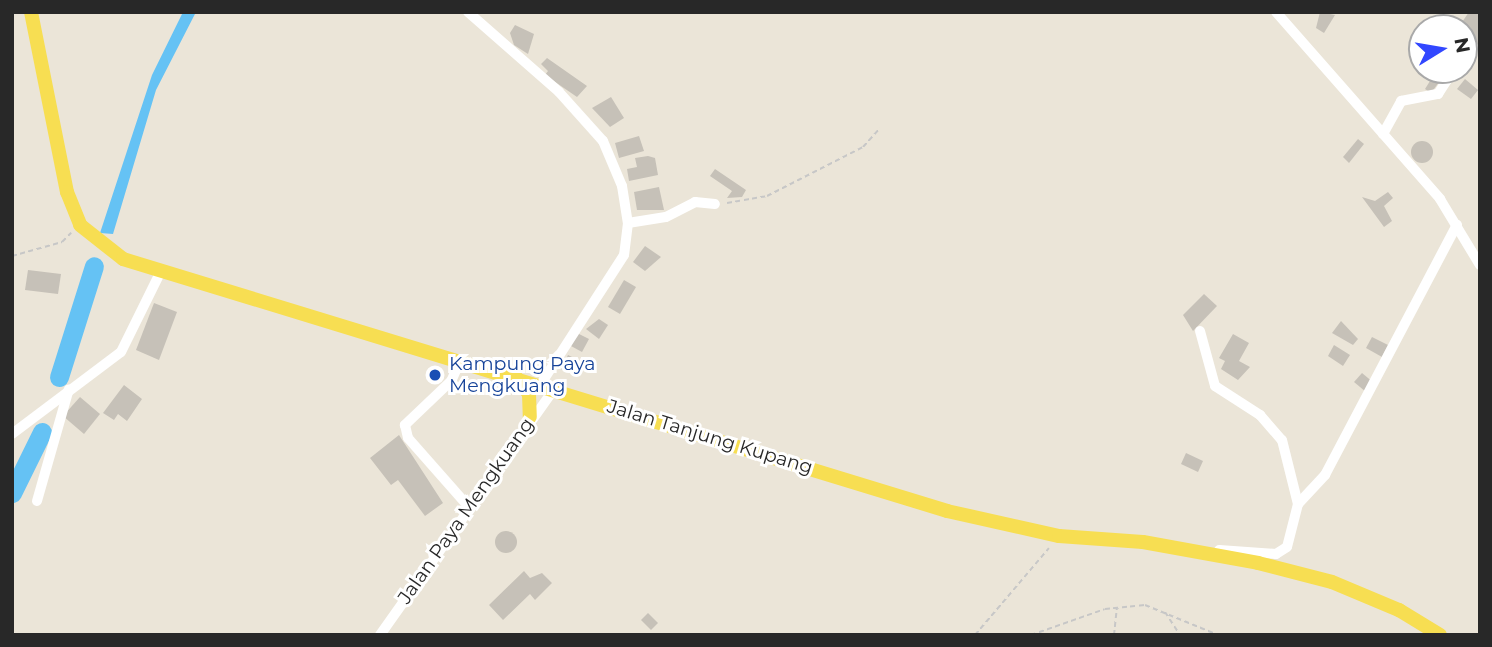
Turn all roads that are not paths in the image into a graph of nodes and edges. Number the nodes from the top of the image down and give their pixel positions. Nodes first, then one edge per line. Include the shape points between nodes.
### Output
1 (31, 12) edge
2 (468, 12) edge
3 (1276, 12) edge
4 (1444, 84) edge
5 (1383, 134) junction
6 (715, 204) road end
7 (628, 223) junction
8 (1458, 225) junction
9 (1480, 265) edge
10 (161, 271) junction
11 (1200, 331) dead end
12 (461, 359) junction
13 (514, 375) junction
14 (548, 386) junction
15 (65, 391) junction
16 (530, 417) junction
17 (12, 434) edge
18 (37, 501) dead end
19 (1298, 504) junction
20 (468, 506) junction
21 (1143, 542) junction
22 (380, 635) edge
23 (1440, 635) edge

1 - 10 main road, Jalan Tanjung Kupang via 67,192 80,225 123,259
2 - 7 street via 559,92 603,141 616,166
3 - 5 street
4 - 5 street via 1438,94 1401,101 1387,118
5 - 8 street
6 - 7 street via 695,202 666,217
7 - 14 street, Jalan Paya Mengkuang via 624,255
8 - 9 street
8 - 19 street via 1325,475
10 - 12 main road, Jalan Tanjung Kupang
10 - 15 street via 131,339
11 - 19 street via 1215,386 1261,415 1282,440
12 - 13 main road, Jalan Tanjung Kupang
12 - 20 street via 451,382 405,425 408,438
13 - 14 main road, Jalan Tanjung Kupang
13 - 16 main road via 529,394
14 - 16 street, Jalan Paya Mengkuang
14 - 21 main road, Jalan Tanjung Kupang via 947,510 1059,536
15 - 17 street
15 - 18 street
16 - 20 street, Jalan Paya Mengkuang
19 - 21 street via 1287,547 1276,554
20 - 22 street, Jalan Paya Mengkuang
21 - 23 main road, Jalan Tanjung Kupang via 1332,582

